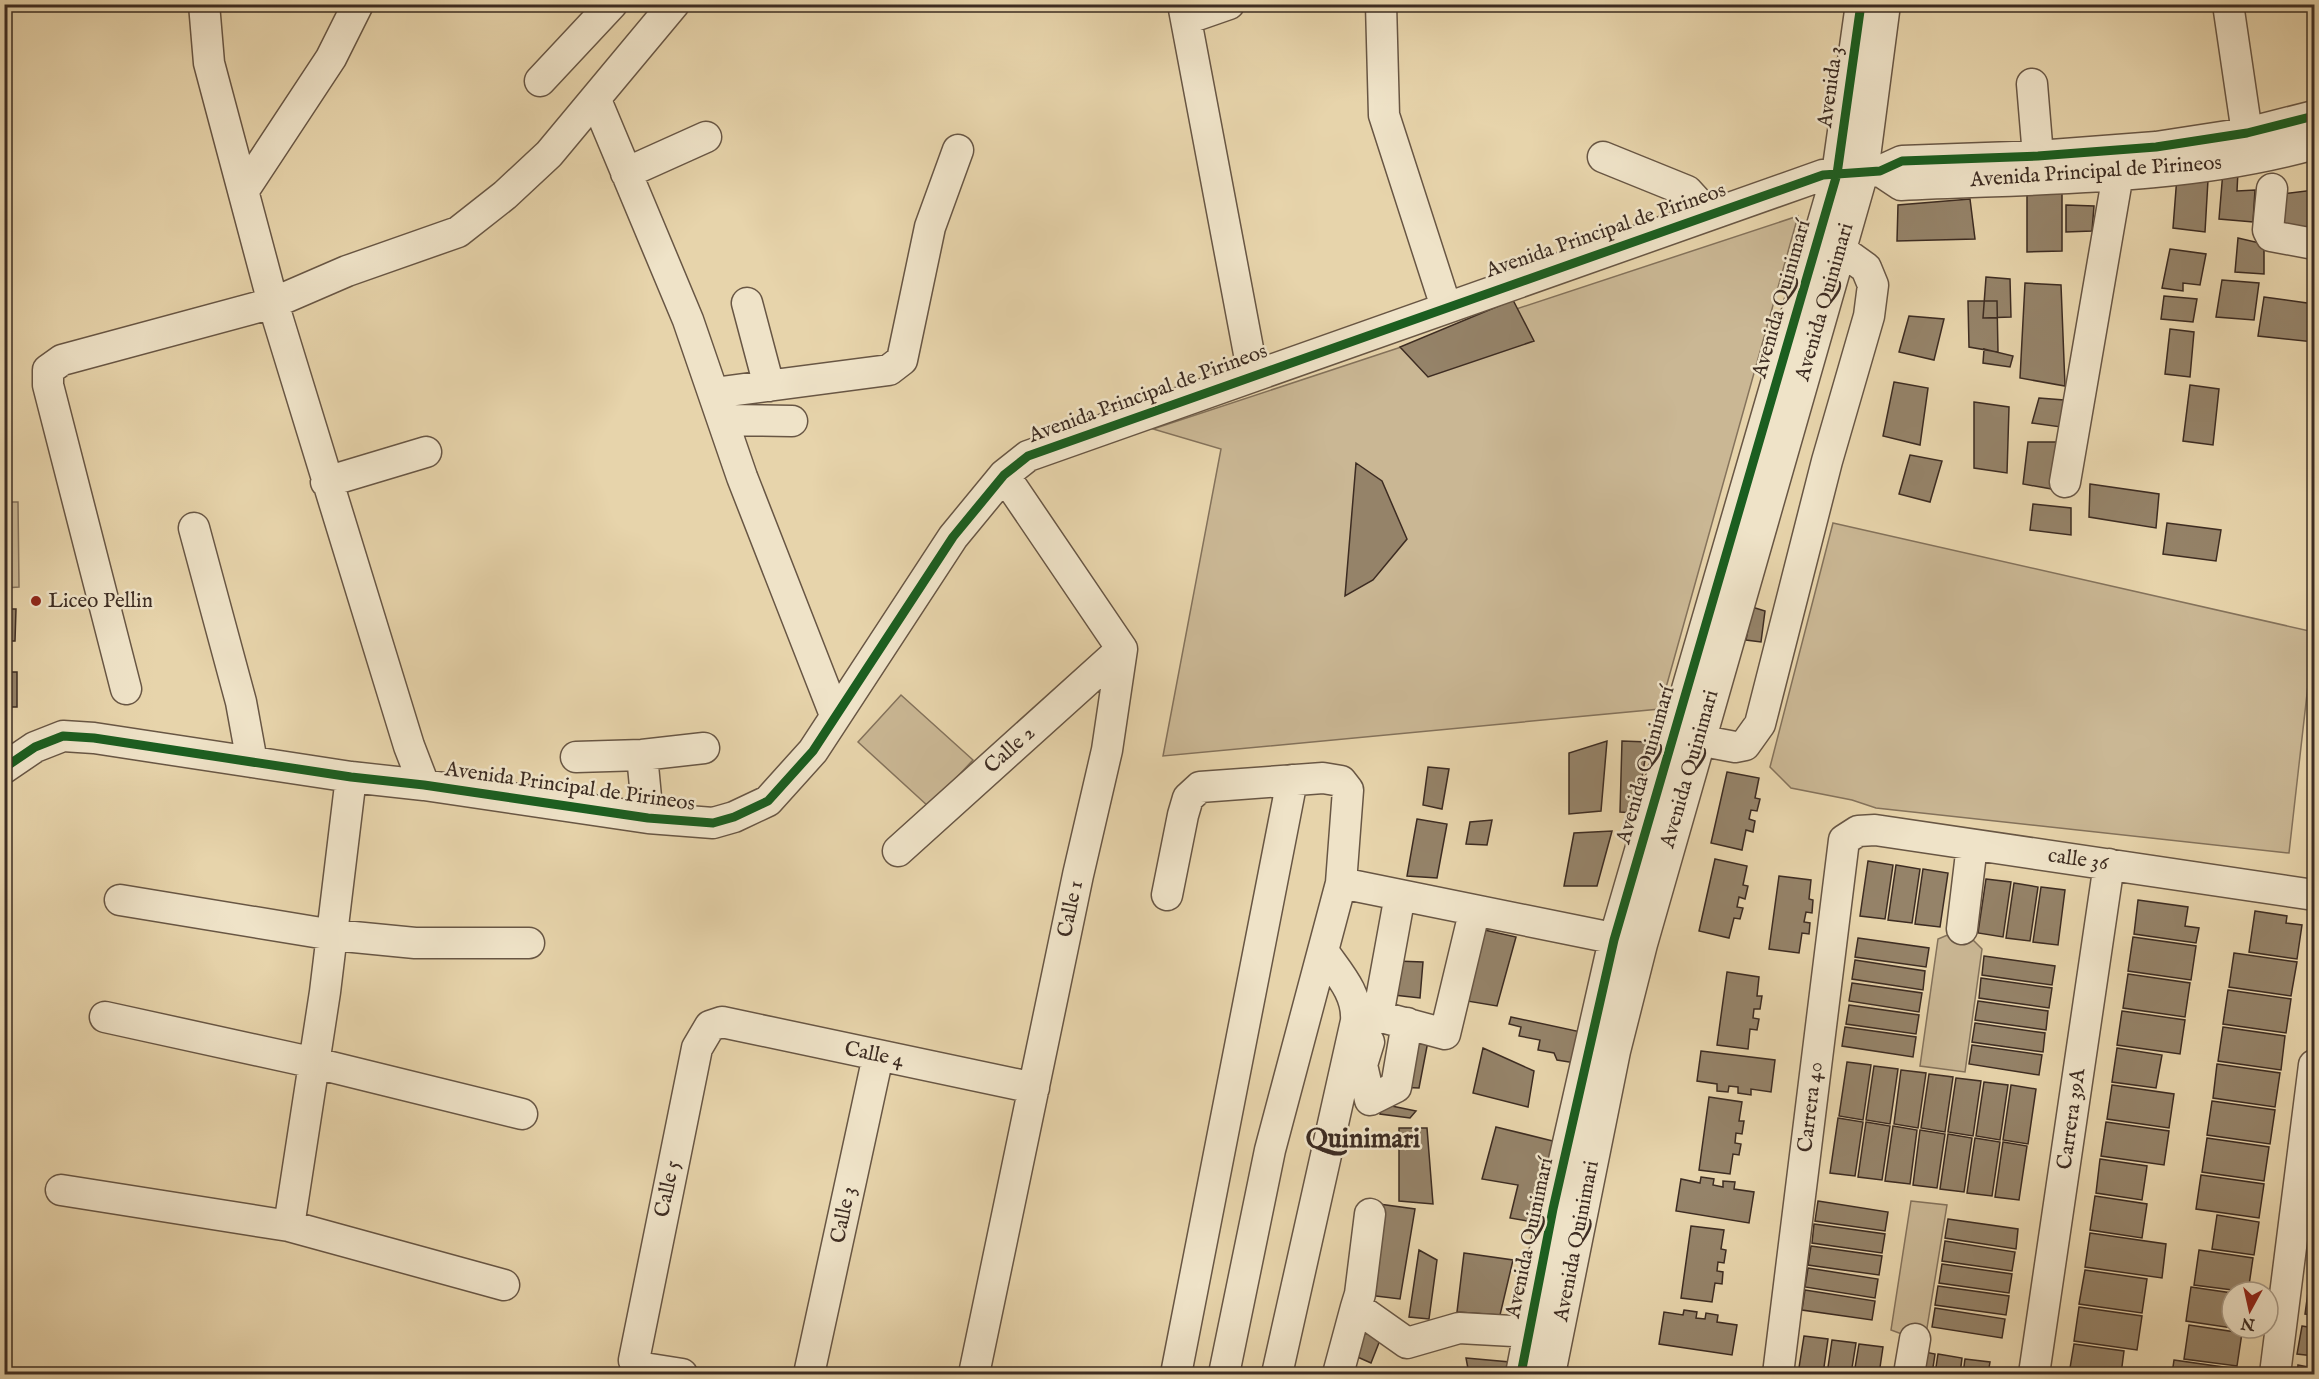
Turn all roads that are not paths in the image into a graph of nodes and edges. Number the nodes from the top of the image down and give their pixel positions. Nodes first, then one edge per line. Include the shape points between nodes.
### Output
1 (204, 4) edge
2 (358, 4) edge
3 (612, 4) edge
4 (674, 4) edge
5 (1230, 4) edge
6 (1381, 4) edge
7 (1861, 4) edge
8 (1885, 4) edge
9 (2228, 4) edge
10 (1184, 12) edge
11 (593, 27) junction
12 (631, 57) junction
13 (540, 81) dead end
14 (2032, 84) dead end
15 (596, 100) junction
16 (2314, 116) edge
17 (2247, 133) junction
18 (706, 137) dead end
19 (2314, 144) edge
20 (958, 150) dead end
21 (2038, 156) junction
22 (1603, 157) dead end
23 (1860, 172) junction
24 (626, 173) junction
25 (2118, 174) junction
26 (244, 189) junction
27 (2272, 189) dead end
28 (1709, 215) junction
29 (2314, 244) edge
30 (1841, 250) junction
31 (273, 303) junction
32 (747, 303) dead end
33 (1446, 307) junction
34 (1253, 375) junction
35 (769, 386) junction
36 (718, 406) junction
37 (792, 421) dead end
38 (426, 452) dead end
39 (1004, 475) junction
40 (326, 482) junction
41 (2066, 482) dead end
42 (194, 528) dead end
43 (1122, 649) junction
44 (126, 689) dead end
45 (835, 715) junction
46 (1698, 740) junction
47 (704, 748) dead end
48 (642, 755) junction
49 (576, 757) dead end
50 (252, 762) junction
51 (4, 768) edge
52 (351, 777) junction
53 (1292, 780) junction
54 (424, 785) junction
55 (648, 818) junction
56 (1844, 840) joint
57 (1972, 845) junction
58 (898, 851) dead end
59 (2109, 864) junction
60 (1341, 883) junction
61 (1167, 895) dead end
62 (1400, 895) junction
63 (2314, 895) edge
64 (120, 900) dead end
65 (1473, 917) dead end
66 (1962, 929) dead end
67 (333, 935) junction
68 (1628, 942) junction
69 (529, 943) dead end
70 (1323, 951) junction
71 (1378, 1016) junction
72 (105, 1017) dead end
73 (715, 1023) joint
74 (1407, 1023) junction
75 (878, 1056) junction
76 (315, 1063) junction
77 (2314, 1065) edge
78 (1034, 1088) junction
79 (522, 1114) dead end
80 (61, 1190) dead end
81 (1370, 1214) dead end
82 (289, 1227) junction
83 (504, 1285) dead end
84 (1356, 1307) junction
85 (1529, 1332) junction
86 (1915, 1339) dead end
87 (682, 1374) edge
88 (809, 1374) edge
89 (974, 1374) edge
90 (1176, 1374) edge
91 (1224, 1374) edge
92 (1276, 1374) edge
93 (1338, 1374) edge
94 (1533, 1374) edge
95 (1778, 1374) edge
96 (1909, 1374) edge
97 (2034, 1374) edge
98 (2275, 1374) edge

1 - 26 street via 209,63
2 - 26 street via 331,58
3 - 11 street
4 - 12 street
5 - 10 street
6 - 33 street via 1384,115
7 - 23 street, Avenida 3
8 - 23 street, Avenida 3
9 - 17 street
10 - 34 street
11 - 12 street
11 - 13 street
12 - 15 street
14 - 21 street
15 - 24 street
15 - 31 street via 549,154 459,232 347,271
16 - 17 street, Avenida Principal de Pirineos
17 - 21 street, Avenida Principal de Pirineos via 2156,147
18 - 24 street
19 - 25 street, Avenida Principal de Pirineos via 2228,163
20 - 35 street via 930,227 902,360 889,370
21 - 23 street, Avenida Principal de Pirineos via 1902,160
22 - 28 street via 1687,191
23 - 25 street, Avenida Principal de Pirineos via 1901,185
23 - 28 street, Avenida Principal de Pirineos via 1793,185
23 - 30 street, Avenida Quinimari
23 - 68 street, Avenida Quinimarí
24 - 36 street via 688,320
25 - 41 street
26 - 31 street
27 - 29 street via 2268,230 2271,236
28 - 33 street, Avenida Principal de Pirineos
30 - 46 street, Avenida Quinimari
30 - 46 street via 1866,268 1872,285 1869,316 1827,461 1760,724 1745,745 1735,747
31 - 40 street
31 - 44 street via 62,360 48,370 48,385
32 - 35 street
33 - 34 street, Avenida Principal de Pirineos
34 - 39 street, Avenida Principal de Pirineos via 1028,456
35 - 36 street
36 - 37 street
36 - 45 street
38 - 40 street
39 - 43 street
39 - 45 street, Avenida Principal de Pirineos via 953,537
40 - 54 street
42 - 50 street via 242,702
43 - 58 street, Calle 2
43 - 78 street, Calle 1 via 1107,750
45 - 55 street, Avenida Principal de Pirineos via 813,751 768,801 713,823
46 - 68 street, Avenida Quinimari
47 - 48 street
48 - 49 street
48 - 55 street
50 - 51 street, Avenida Principal de Pirineos via 63,736 35,747
50 - 52 street, Avenida Principal de Pirineos
52 - 54 street, Avenida Principal de Pirineos
52 - 67 street
53 - 60 street via 1341,781 1348,790
53 - 61 street via 1216,784 1200,788 1188,798
53 - 90 street
54 - 55 street, Avenida Principal de Pirineos
56 - 57 street, calle 36 via 1858,831 1875,830
56 - 95 street, Carrera 40
57 - 59 street, calle 36
57 - 66 street
59 - 63 street, calle 36
59 - 97 street, Carrera 39A
60 - 62 street
60 - 70 street
62 - 68 street
62 - 71 street
64 - 67 street
65 - 74 street via 1444,1034
67 - 69 street via 415,943
67 - 76 street
68 - 85 street, Avenida Quinimarí via 1556,1198
68 - 94 street, Avenida Quinimari via 1615,1051
70 - 91 street via 1270,1150
70 - 92 street via 1353,994 1356,1021
71 - 74 street
71 - 74 street via 1362,1065 1370,1100 1396,1087
72 - 76 street
73 - 75 street, Calle 4
73 - 87 street, Calle 5 via 702,1035 697,1048 634,1360 644,1368
75 - 78 street, Calle 4
75 - 88 street, Calle 3
76 - 79 street
76 - 82 street
77 - 98 street
78 - 89 street, Calle 1
80 - 82 street
81 - 84 street
82 - 83 street
84 - 85 street via 1407,1343 1459,1328
84 - 93 street
85 - 94 street, Avenida Quinimarí
86 - 96 street

